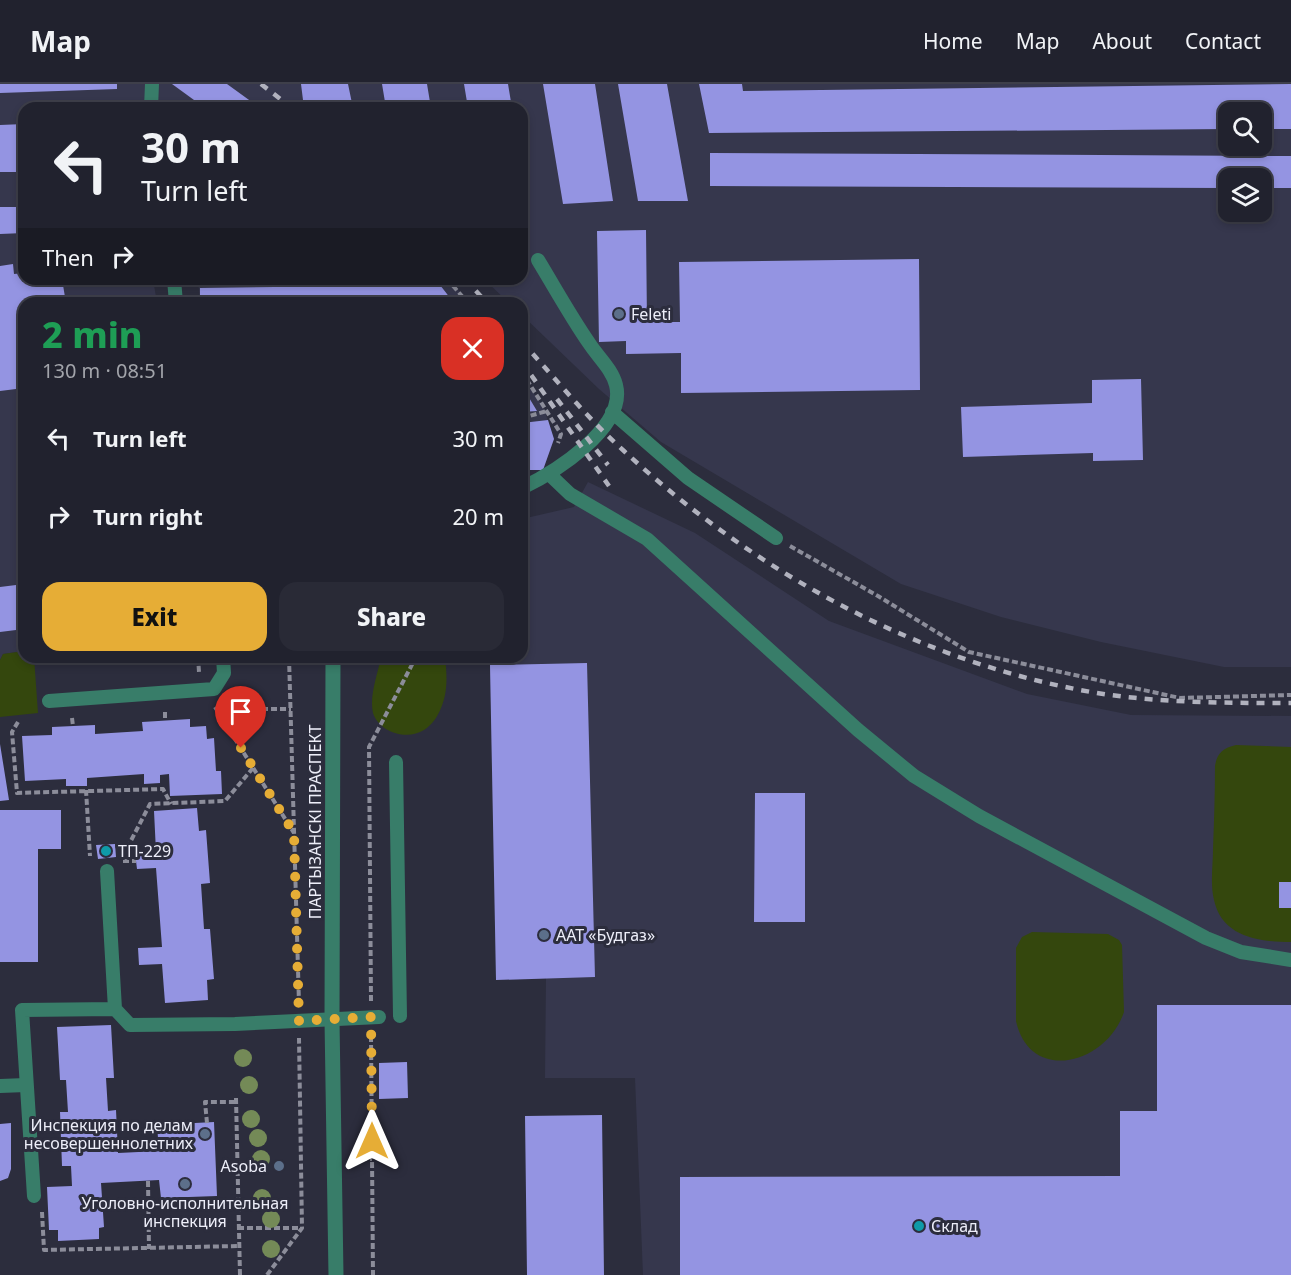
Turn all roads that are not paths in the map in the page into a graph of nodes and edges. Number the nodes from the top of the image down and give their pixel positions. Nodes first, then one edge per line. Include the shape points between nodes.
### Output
1 (152, 84) edge
2 (151, 102) edge
3 (538, 260) dead end
4 (612, 412) junction
5 (549, 474) junction
6 (528, 485) edge
7 (776, 538) road end
8 (223, 663) edge
9 (333, 663) edge
10 (49, 701) dead end
11 (396, 762) dead end
12 (107, 871) dead end
13 (1291, 960) edge
14 (115, 1009) junction
15 (400, 1016) dead end
16 (375, 1017) road end
17 (332, 1020) junction
18 (26, 1085) junction
19 (0, 1086) edge
20 (34, 1196) dead end
21 (336, 1275) edge

1 - 2 lane
3 - 4 lane via 611,373 617,398
4 - 5 lane via 590,442
4 - 7 lane via 688,478
5 - 6 lane
5 - 13 lane via 570,494 646,539 914,776 1206,938 1241,952
8 - 10 lane via 224,673 214,689
9 - 17 street, ПАРТЫЗАНСКІ ПРАСПЕКТ
11 - 15 lane
12 - 14 lane
14 - 17 lane via 130,1025
14 - 18 lane via 22,1010
16 - 17 lane
17 - 21 street, ПАРТЫЗАНСКІ ПРАСПЕКТ
18 - 19 lane
18 - 20 lane

